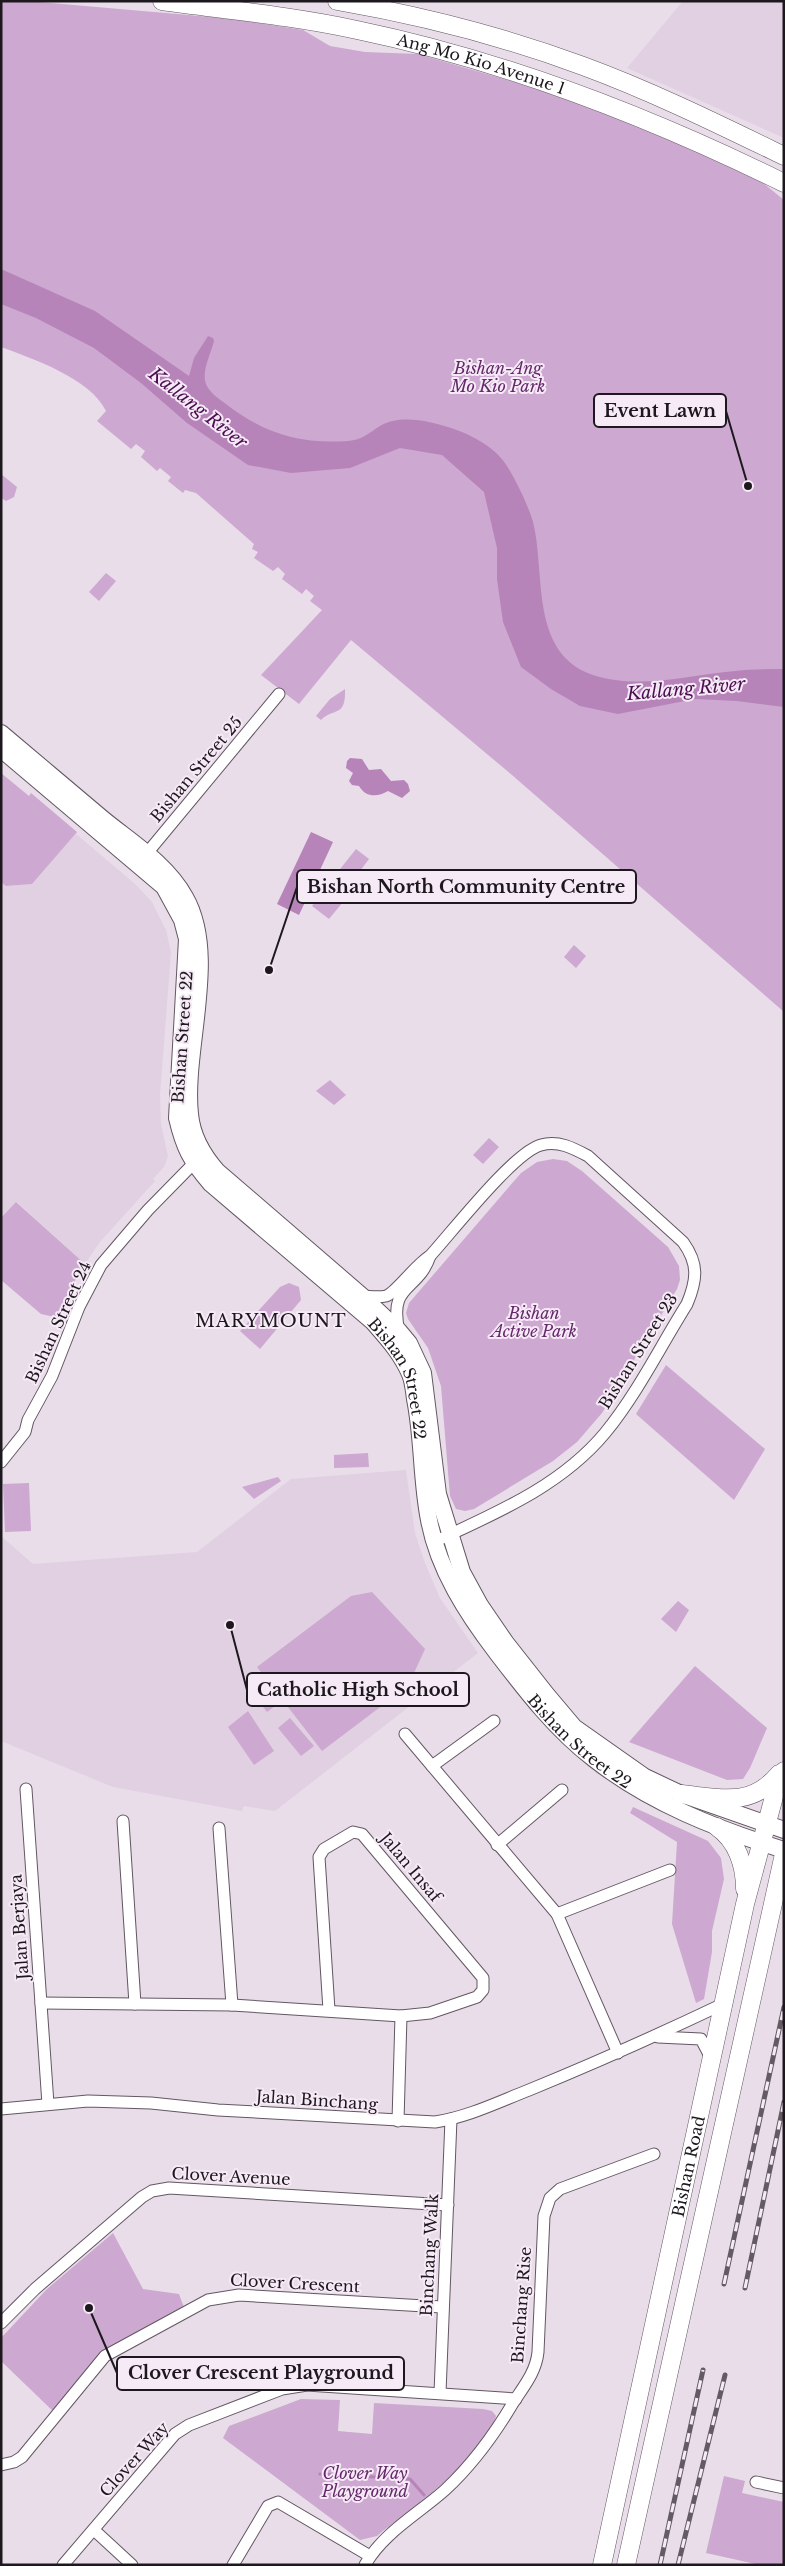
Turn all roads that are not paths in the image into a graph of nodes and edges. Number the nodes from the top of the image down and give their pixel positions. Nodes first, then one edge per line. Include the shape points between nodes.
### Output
1 (162, 1) edge
2 (337, 1) edge
3 (784, 156) edge
4 (784, 183) edge
5 (279, 694) dead end
6 (1, 733) edge
7 (1, 748) edge
8 (142, 859) junction
9 (198, 1159) junction
10 (430, 1256) junction
11 (362, 1296) junction
12 (399, 1330) junction
13 (28, 1420) junction
14 (1, 1451) edge
15 (1, 1462) edge
16 (442, 1538) junction
17 (494, 1721) dead end
18 (405, 1734) dead end
19 (432, 1766) junction
20 (784, 1769) edge
21 (26, 1789) dead end
22 (562, 1790) dead end
23 (681, 1794) junction
24 (123, 1821) dead end
25 (767, 1825) junction
26 (717, 1827) junction
27 (219, 1828) dead end
28 (784, 1830) edge
29 (762, 1844) junction
30 (497, 1845) junction
31 (784, 1850) edge
32 (784, 1854) edge
33 (670, 1870) dead end
34 (778, 1900) edge
35 (745, 1904) junction
36 (557, 1914) junction
37 (41, 2003) junction
38 (135, 2004) junction
39 (725, 2004) junction
40 (232, 2005) junction
41 (329, 2010) junction
42 (401, 2016) junction
43 (656, 2037) junction
44 (618, 2053) junction
45 (712, 2061) junction
46 (48, 2104) junction
47 (1, 2109) edge
48 (451, 2120) junction
49 (398, 2121) junction
50 (654, 2154) dead end
51 (448, 2204) junction
52 (442, 2308) junction
53 (1, 2323) edge
54 (440, 2392) junction
55 (516, 2399) junction
56 (1, 2465) edge
57 (756, 2482) dead end
58 (784, 2488) edge
59 (94, 2530) junction
60 (368, 2560) edge
61 (63, 2565) edge
62 (132, 2565) edge
63 (233, 2565) edge
64 (602, 2565) edge
65 (626, 2565) edge

1 - 4 main road, Ang Mo Kio Avenue 1 via 310,20 473,59 570,90 649,121
2 - 3 main road, Ang Mo Kio Avenue 1 via 449,27 582,65
5 - 8 street, Bishan Street 25
6 - 8 main road, Bishan Street 22
7 - 8 main road, Bishan Street 22
8 - 9 main road, Bishan Street 22 via 174,904 187,939 177,1118 184,1147
9 - 11 main road, Bishan Street 22 via 217,1171
9 - 13 street, Bishan Street 24 via 128,1231 101,1264
9 - 16 main road, Bishan Street 22 via 211,1184 373,1322 403,1360 411,1376 418,1413 429,1521
10 - 11 street, Bishan Street 23 via 418,1264 392,1293
10 - 12 street, Bishan Street 23 via 426,1268 398,1298 395,1314
10 - 16 street, Bishan Street 23 via 521,1155 542,1144 555,1143 570,1146 588,1156 683,1242 694,1265 695,1284 687,1304 605,1433 586,1454 548,1484
11 - 12 main road, Bishan Street 22
12 - 16 main road, Bishan Street 22 via 423,1373
13 - 14 street, Bishan Street 24
13 - 15 street, Bishan Street 24 via 25,1432
16 - 23 main road, Bishan Street 22 via 480,1606 574,1727 645,1777
16 - 26 main road, Bishan Street 22 via 460,1601 530,1697 594,1760 680,1812
17 - 19 street
18 - 19 street
19 - 30 street
20 - 23 main road via 769,1786 752,1796 730,1799
20 - 25 main road, Bishan Road
21 - 37 street, Jalan Berjaya
22 - 30 street
23 - 25 main road, Bishan Street 22
24 - 38 street
25 - 28 main road, Bishan Street 22
25 - 29 main road, Bishan Road
26 - 29 main road, Bishan Street 22
26 - 35 main road via 724,1832 742,1860
27 - 40 street
29 - 31 main road, Bishan Street 22
29 - 35 main road, Bishan Road
30 - 36 street
32 - 34 main road, Bishan Road
33 - 36 street
34 - 65 main road, Bishan Road
35 - 39 main road, Bishan Road
36 - 44 street
37 - 38 street
37 - 46 street, Jalan Berjaya
38 - 40 street
39 - 43 street, Jalan Binchang via 674,2025
39 - 45 main road, Bishan Road
40 - 41 street
41 - 42 street
41 - 42 street, Jalan Insaf via 318,1865 324,1849 353,1832 362,1834 483,1978 484,1990 477,1997 430,2013
42 - 49 street
43 - 44 street, Jalan Binchang
43 - 45 street, Jalan Binchang via 701,2039
44 - 48 street, Jalan Binchang
45 - 64 main road, Bishan Road
46 - 47 street, Jalan Binchang
46 - 49 street, Jalan Binchang via 88,2101 151,2103
48 - 49 street, Jalan Binchang
48 - 51 street, Binchang Walk
50 - 55 street, Binchang Rise via 560,2189 550,2198 544,2216 537,2362
51 - 52 street, Binchang Walk
51 - 53 street, Clover Avenue via 157,2189 142,2197 35,2288
52 - 54 street, Binchang Walk
52 - 56 street, Clover Crescent via 240,2295 216,2297 105,2356 22,2457
54 - 55 street, Clover Way
54 - 59 street, Clover Way via 293,2386 189,2425 169,2441
55 - 60 street, Binchang Rise via 486,2446 466,2470 419,2513 383,2540
57 - 58 street
59 - 61 street, Clover Way
59 - 62 street
60 - 63 street, Binchang Rise via 280,2502 268,2506

